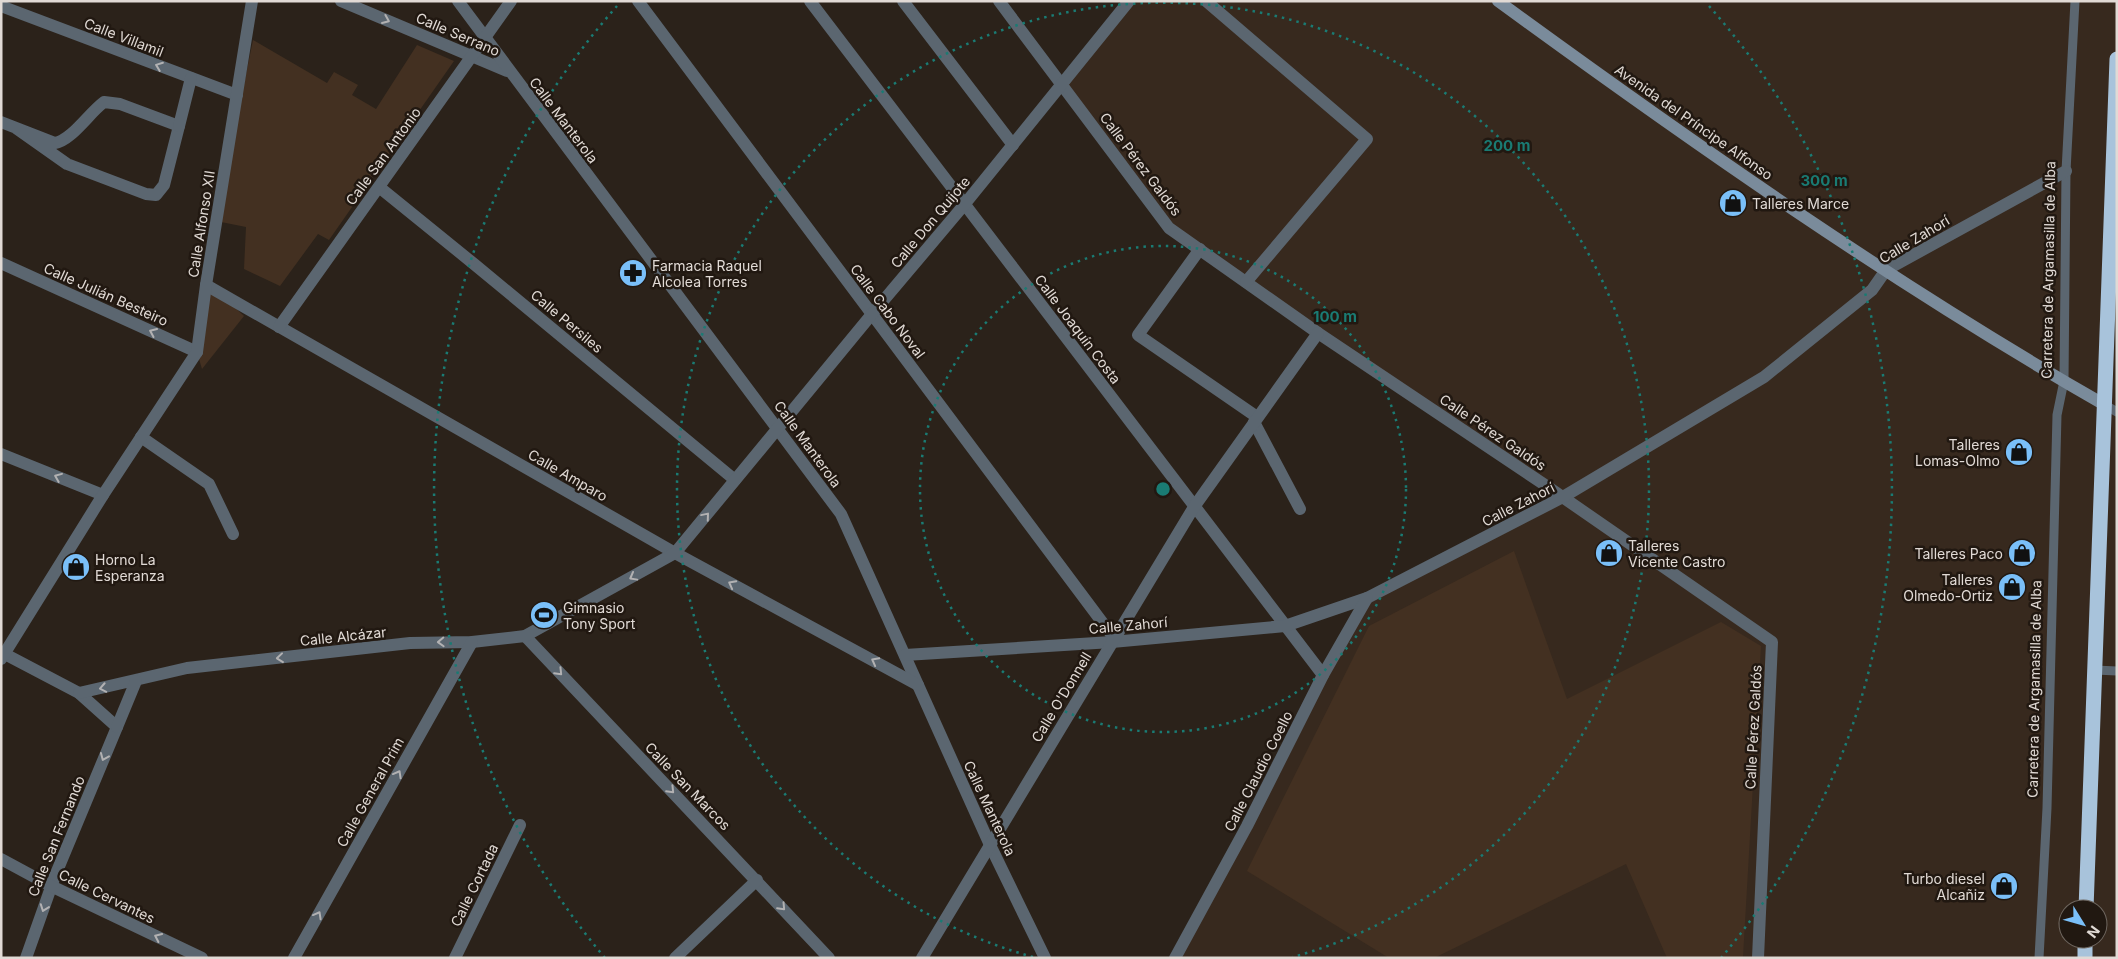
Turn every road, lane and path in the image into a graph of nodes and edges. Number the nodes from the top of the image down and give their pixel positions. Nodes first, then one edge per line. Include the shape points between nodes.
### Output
1 (252, 1) edge
2 (341, 1) edge
3 (458, 1) edge
4 (512, 1) edge
5 (638, 1) edge
6 (810, 1) edge
7 (903, 1) edge
8 (999, 1) edge
9 (1129, 1) edge
10 (1206, 1) edge
11 (1498, 1) edge
12 (2075, 1) edge
13 (1, 6) edge
14 (484, 40) junction
15 (473, 56) junction
16 (2117, 59) edge
17 (508, 71) junction
18 (191, 78) junction
19 (2116, 82) edge
20 (1062, 83) junction
21 (237, 95) junction
22 (1, 122) edge
23 (179, 126) junction
24 (16, 128) junction
25 (1013, 145) junction
26 (2115, 157) edge
27 (2066, 171) junction
28 (379, 187) junction
29 (964, 206) junction
30 (1200, 249) junction
31 (1, 264) edge
32 (1886, 270) junction
33 (1246, 282) junction
34 (206, 285) junction
35 (872, 314) junction
36 (279, 327) junction
37 (1318, 333) junction
38 (198, 352) junction
39 (2064, 381) junction
40 (2111, 409) edge
41 (1255, 419) junction
42 (779, 429) junction
43 (141, 437) junction
44 (1, 454) edge
45 (735, 480) junction
46 (103, 495) junction
47 (1563, 497) junction
48 (1194, 507) junction
49 (1300, 509) dead end
50 (233, 534) dead end
51 (675, 553) junction
52 (1367, 598) junction
53 (1285, 626) junction
54 (525, 636) junction
55 (1113, 640) junction
56 (472, 642) junction
57 (2, 655) edge
58 (905, 655) junction
59 (2095, 670) junction
60 (2117, 671) edge
61 (1323, 675) junction
62 (136, 681) junction
63 (918, 685) junction
64 (79, 693) junction
65 (117, 727) junction
66 (520, 825) dead end
67 (990, 845) junction
68 (1, 860) edge
69 (757, 880) junction
70 (51, 886) junction
71 (2086, 899) edge
72 (26, 958) edge
73 (202, 958) edge
74 (294, 958) edge
75 (455, 958) edge
76 (675, 958) edge
77 (829, 958) edge
78 (922, 958) edge
79 (1045, 958) edge
80 (1175, 958) edge
81 (1758, 958) edge
82 (2039, 958) edge

1 - 21 street, Calle Alfonso XII
2 -> 15 street, Calle Serrano
3 - 14 street, Calle Manterola
4 - 14 street, Calle San Antonio
5 - 35 street, Calle Cabo Noval
6 - 29 street, Calle Joaquín Costa
7 - 25 street
8 - 20 street, Calle Pérez Galdós
9 - 20 street, Calle Don Quijote
10 - 33 street via 1366,139
11 - 32 street, Avenida del Príncipe Alfonso via 1668,124
12 - 27 lane, Carretera de Argamasilla de Alba
18 -> 13 street, Calle Villamil
14 - 15 street, Calle San Antonio
14 - 17 street, Calle Manterola
15 - 17 street, Calle Serrano
15 - 28 street, Calle San Antonio
16 - 19 highway
17 - 42 street, Calle Manterola
18 - 21 street, Calle Villamil
18 - 23 street
19 - 26 highway
20 - 25 street, Calle Don Quijote
20 - 30 street, Calle Pérez Galdós via 1169,228
21 - 34 street, Calle Alfonso XII
22 - 24 street
23 - 24 street via 120,104 104,102 62,141 55,143
23 - 24 street via 164,185 156,195 67,164
25 - 29 street, Calle Don Quijote
26 - 40 highway
27 - 32 street, Calle Zahorí
27 - 39 lane, Carretera de Argamasilla de Alba
28 - 36 street, Calle San Antonio
28 - 45 street, Calle Persiles
29 - 35 street, Calle Don Quijote
29 - 48 street, Calle Joaquín Costa
30 - 33 street, Calle Pérez Galdós
30 - 41 street via 1138,335
38 -> 31 street, Calle Julián Besteiro
32 - 39 street, Avenida del Príncipe Alfonso
32 - 47 street, Calle Zahorí via 1872,290 1764,377
33 - 37 street, Calle Pérez Galdós
34 - 36 street, Calle Amparo
34 - 38 street, Calle Alfonso XII
35 - 42 street, Calle Don Quijote
35 - 55 street, Calle Cabo Noval
36 - 51 street, Calle Amparo
37 - 41 street, Calle O'Donnell
37 - 47 street, Calle Pérez Galdós
38 - 43 street, Calle Alfonso XII
39 - 40 street, Avenida del Príncipe Alfonso
39 - 82 lane, Carretera de Argamasilla de Alba via 2057,415 2047,808
40 - 59 highway
41 - 48 street, Calle O'Donnell
41 - 49 street
42 - 45 street, Calle Don Quijote
42 - 58 street, Calle Manterola via 841,514
43 - 46 street, Calle Alfonso XII
43 - 50 street via 209,484
46 -> 44 street
51 -> 45 street, Calle Don Quijote
46 - 57 street, Calle Alfonso XII
47 - 52 street, Calle Zahorí
47 - 81 street, Calle Pérez Galdós via 1772,642
48 - 53 street, Calle Joaquín Costa
48 - 55 street, Calle O'Donnell
51 -> 54 street, Calle Alcázar
63 -> 51 street, Calle Amparo
52 - 53 street, Calle Zahorí
52 - 61 street, Calle Claudio Coello
53 - 55 street, Calle Zahorí
53 - 61 street, Calle Joaquín Costa
54 - 56 street, Calle Alcázar
54 -> 69 street, Calle San Marcos
55 - 58 street, Calle Zahorí
55 - 67 street, Calle O'Donnell
56 -> 62 street, Calle Alcázar via 410,643 187,668
74 -> 56 street, Calle General Prim
57 - 64 street
58 - 63 street, Calle Manterola
59 - 60 lane
59 - 71 highway
61 - 80 street, Calle Claudio Coello via 1247,826
62 -> 64 street, Calle Alcázar
62 - 65 street, Calle San Fernando
63 - 67 street, Calle Manterola
64 - 65 street
65 -> 70 street, Calle San Fernando
66 - 75 street, Calle Cortada
67 - 78 street, Calle O'Donnell
67 - 79 street, Calle Manterola
68 - 70 street, Calle Cervantes
69 - 76 street
69 -> 77 street, Calle San Marcos
70 -> 72 street, Calle San Fernando
73 -> 70 street, Calle Cervantes

